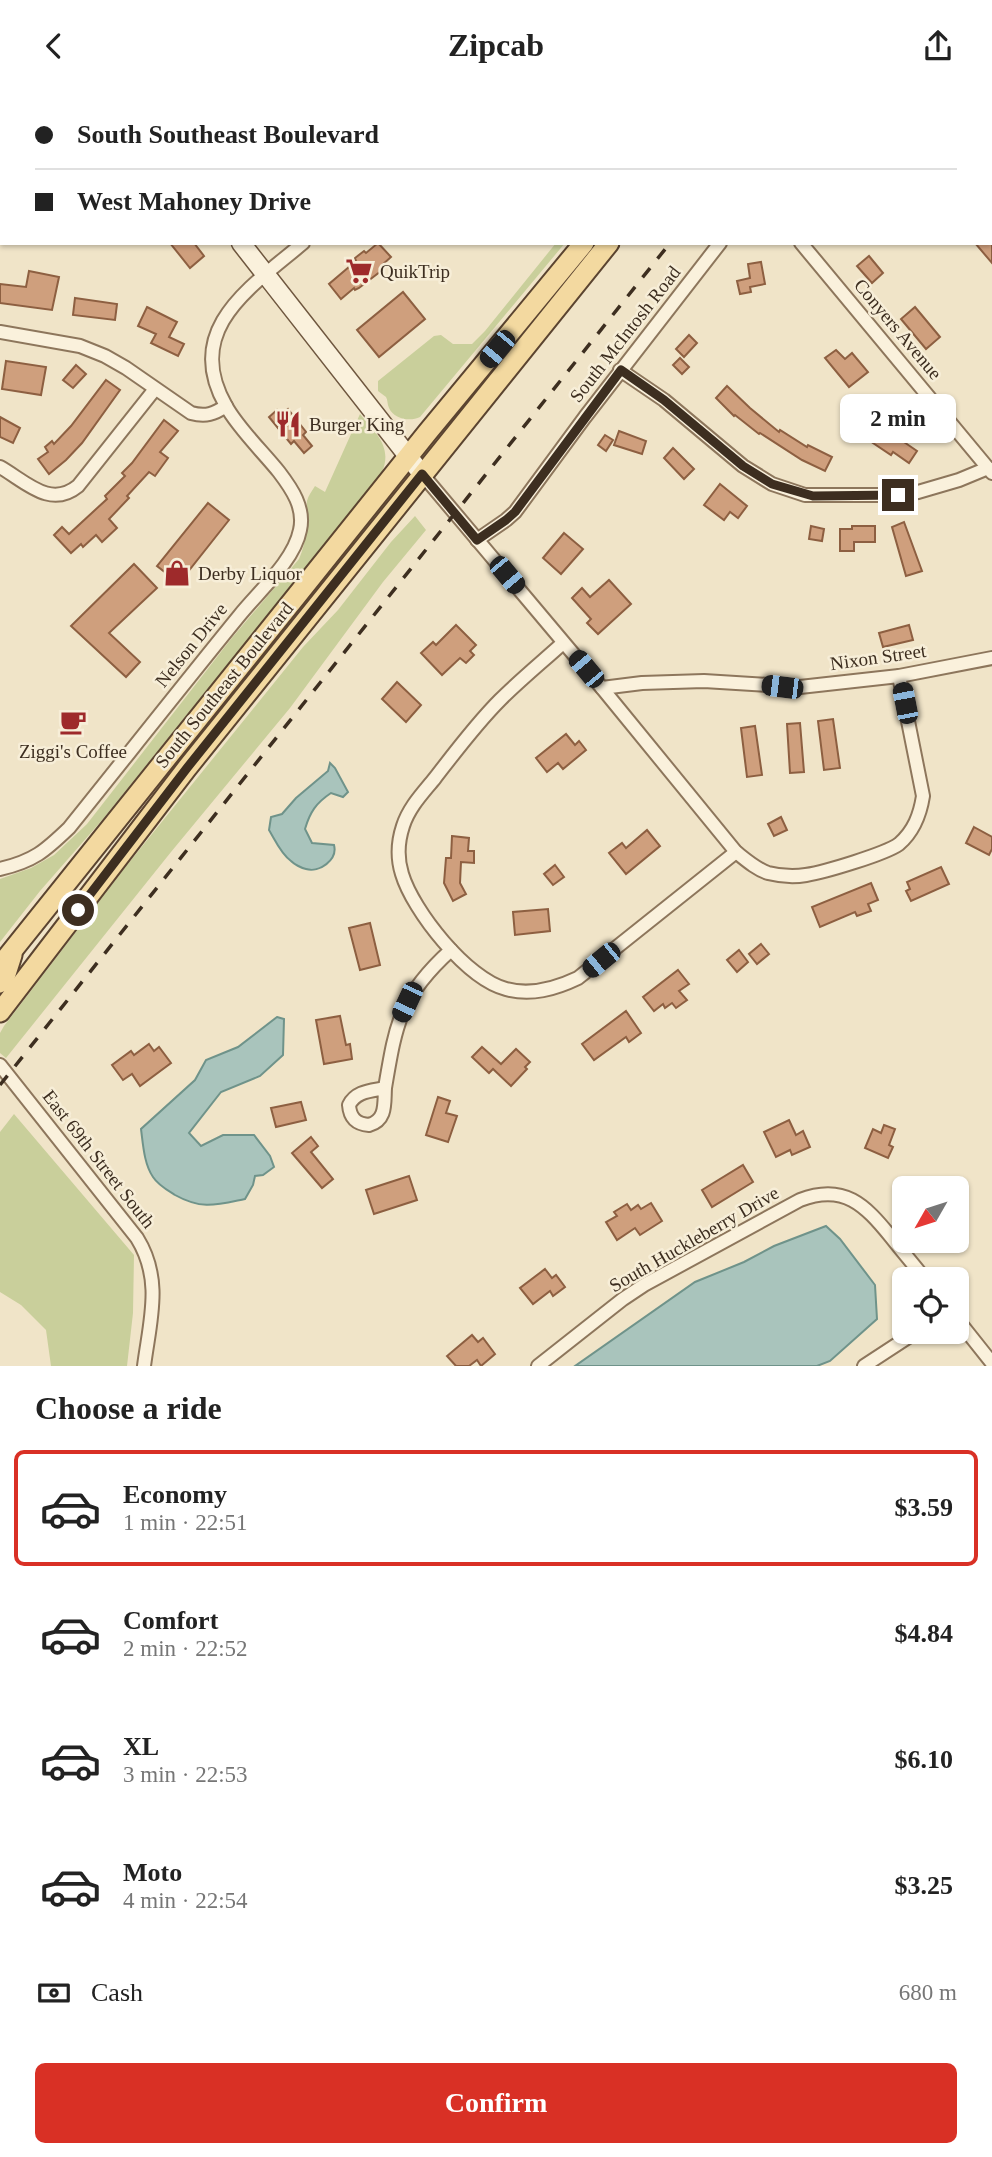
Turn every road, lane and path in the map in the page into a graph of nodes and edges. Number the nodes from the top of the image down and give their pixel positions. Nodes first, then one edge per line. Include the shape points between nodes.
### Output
1 (243, 245) edge
2 (301, 245) edge
3 (582, 245) edge
4 (607, 245) edge
5 (718, 245) edge
6 (803, 245) edge
7 (266, 274) junction
8 (0, 332) edge
9 (621, 370) junction
10 (155, 389) junction
11 (226, 406) junction
12 (408, 457) junction
13 (0, 467) edge
14 (990, 470) edge
15 (422, 474) junction
16 (477, 540) junction
17 (563, 643) junction
18 (992, 658) edge
19 (899, 676) junction
20 (602, 688) junction
21 (736, 852) junction
22 (0, 869) edge
23 (451, 950) junction
24 (5, 960) edge
25 (0, 983) edge
26 (0, 1012) edge
27 (0, 1065) edge
28 (385, 1088) dead end
29 (915, 1267) edge
30 (969, 1334) edge
31 (898, 1344) edge
32 (992, 1363) edge
33 (144, 1366) edge
34 (538, 1366) edge
35 (864, 1366) edge

1 - 7 main road
2 - 7 street, Nelson Drive
3 - 12 main road, South Southeast Boulevard
4 - 15 main road, South Southeast Boulevard
5 - 9 street, South McIntosh Road
6 - 14 street, Conyers Avenue
7 - 11 street, Nelson Drive via 232,305 212,343 214,375
7 - 12 main road
8 - 10 street via 80,346 126,368
9 - 14 street via 743,466 772,484 805,495 898,495
9 - 16 street, South McIntosh Road via 515,512
10 - 11 street via 184,410 200,415
10 - 13 street via 70,493 44,494
11 - 22 street, Nelson Drive via 295,494 301,522 297,543 69,828 31,860
12 - 15 main road
12 - 24 main road, South Southeast Boulevard
15 - 16 street
15 - 26 main road, South Southeast Boulevard
16 - 17 street
17 - 20 street
17 - 23 street via 467,737 413,806 402,829 399,861 407,888
18 - 19 street, Nixon Street
19 - 20 street, Nixon Street via 800,687 704,681
19 - 21 street via 923,796 918,819 905,838 889,850 805,876 766,872
20 - 21 street
21 - 23 street via 563,986 508,990 481,976
23 - 28 street via 419,983 398,1020
24 - 25 main road, South Southeast Boulevard via 5,977
27 - 33 street, East 69th Street South via 137,1238 150,1262 153,1283
29 - 34 street, South Huckleberry Drive via 869,1210 856,1201 824,1194 800,1199 644,1285
30 - 32 street
31 - 35 street

